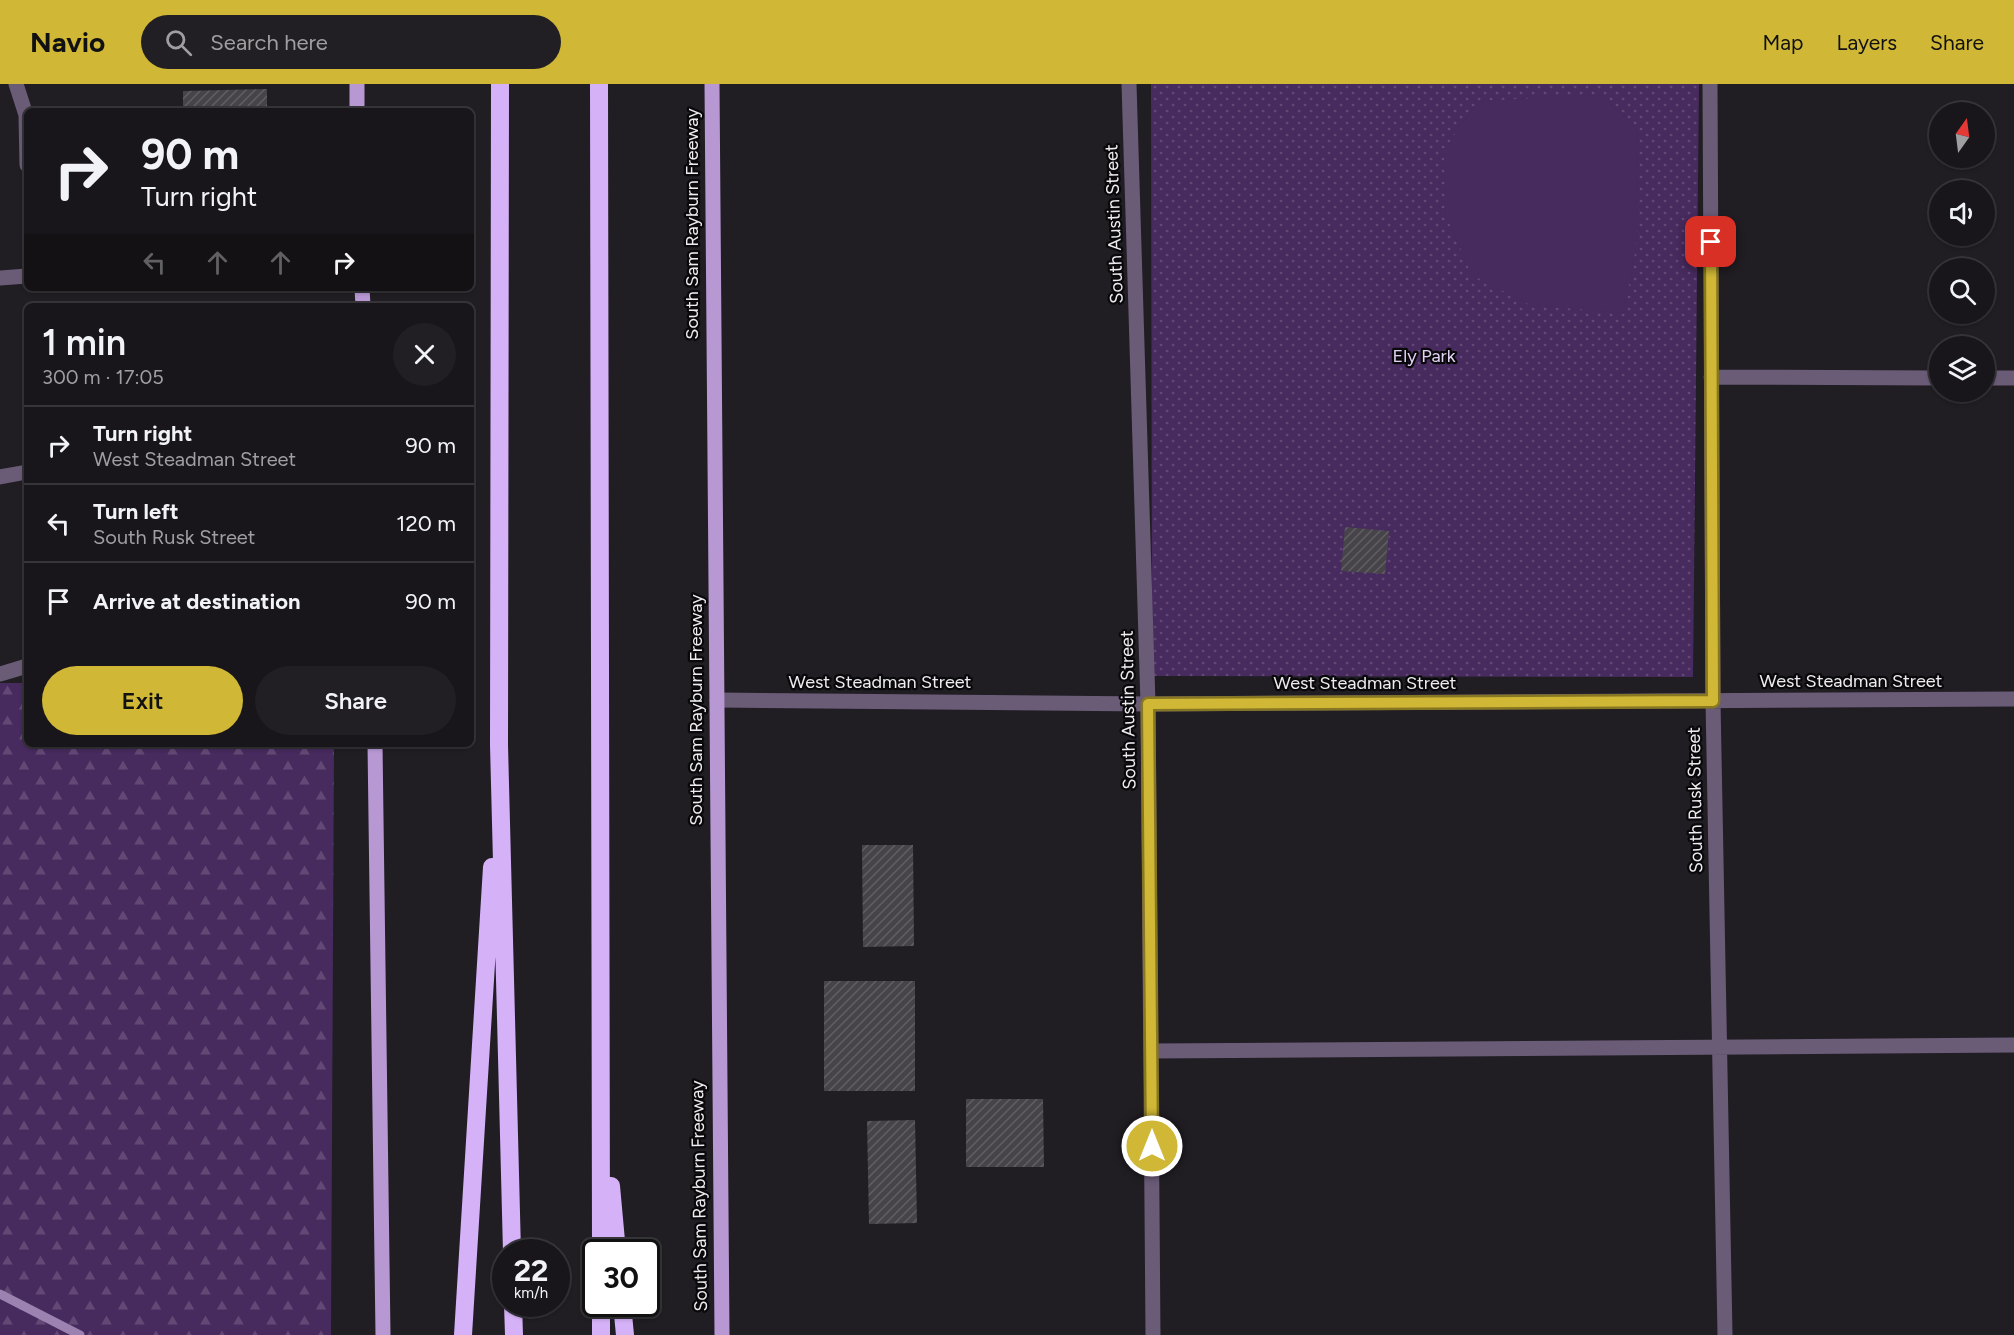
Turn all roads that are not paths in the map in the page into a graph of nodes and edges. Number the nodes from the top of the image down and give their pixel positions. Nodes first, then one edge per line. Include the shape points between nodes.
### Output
1 (16, 84) edge
2 (357, 84) edge
3 (500, 84) edge
4 (599, 84) edge
5 (712, 84) edge
6 (1129, 84) edge
7 (1710, 84) edge
8 (357, 108) edge
9 (24, 109) edge
10 (24, 276) edge
11 (0, 278) edge
12 (1711, 377) junction
13 (1929, 378) edge
14 (1995, 378) edge
15 (2014, 378) edge
16 (24, 473) edge
17 (0, 477) edge
18 (24, 667) edge
19 (0, 674) edge
20 (2014, 699) edge
21 (717, 700) junction
22 (1713, 701) junction
23 (1148, 704) junction
24 (499, 745) junction
25 (375, 747) edge
26 (2014, 1045) edge
27 (1719, 1047) junction
28 (1151, 1051) junction
29 (600, 1067) junction
30 (512, 1239) edge
31 (601, 1239) edge
32 (616, 1239) edge
33 (513, 1317) edge
34 (601, 1317) edge
35 (623, 1317) edge
36 (382, 1335) edge
37 (464, 1335) edge
38 (514, 1335) edge
39 (601, 1335) edge
40 (625, 1335) edge
41 (722, 1335) edge
42 (1153, 1335) edge
43 (1725, 1335) edge

1 - 9 street
2 - 8 main road
3 - 24 highway
4 - 29 highway
5 - 21 main road, South Sam Rayburn Freeway
6 - 23 street, South Austin Street
7 - 12 street, South Rusk Street
10 - 11 street
12 - 13 street
12 - 22 street, South Rusk Street
14 - 15 street
16 - 17 street
18 - 19 street
20 - 22 street, West Steadman Street
21 - 23 street, West Steadman Street
21 - 41 main road, South Sam Rayburn Freeway
22 - 23 street, West Steadman Street
22 - 27 street, South Rusk Street
23 - 28 street, South Austin Street
24 - 30 highway
24 - 37 highway
25 - 36 main road
26 - 27 street
27 - 28 street
27 - 43 street, South Rusk Street
28 - 42 street, South Austin Street
29 - 31 highway
29 - 32 highway
33 - 38 highway
34 - 39 highway
35 - 40 highway

